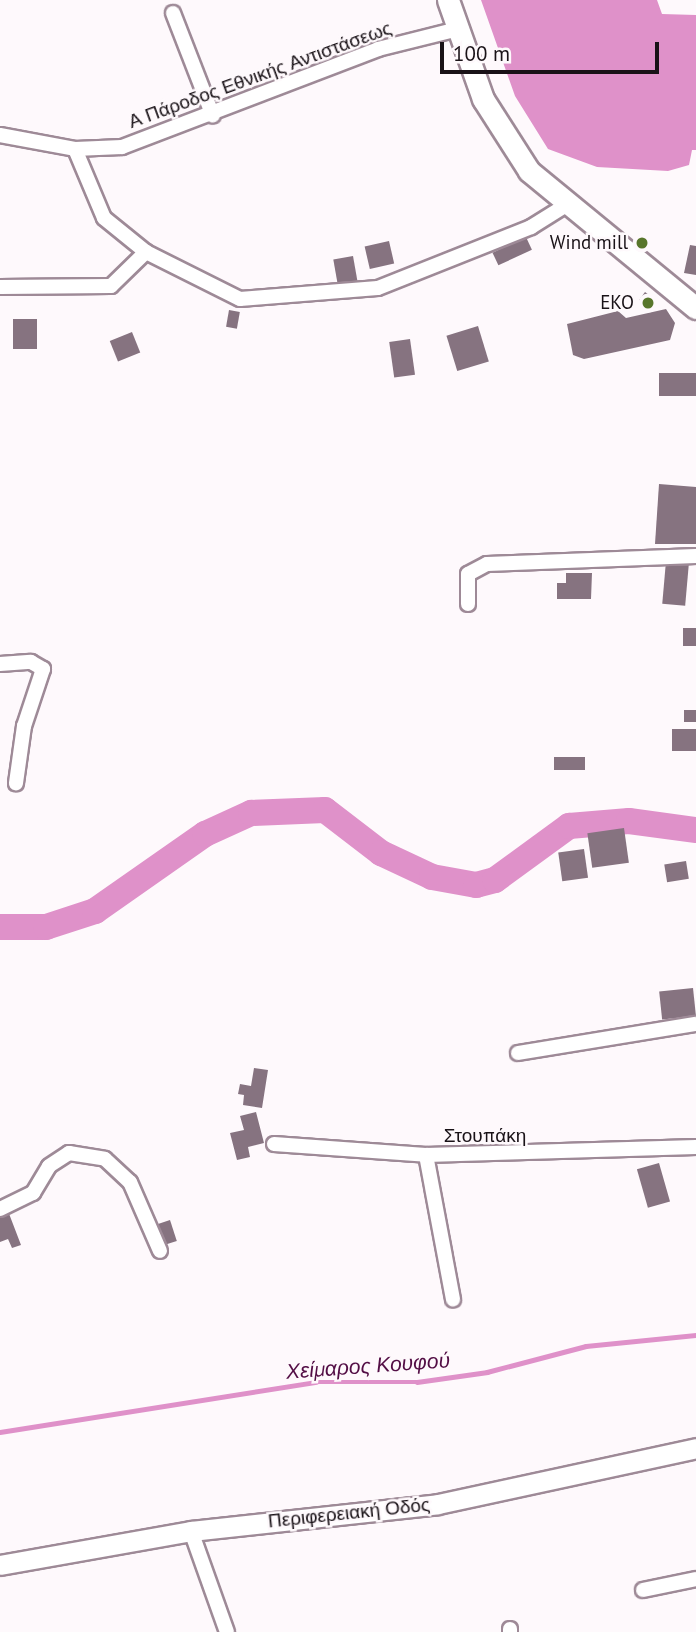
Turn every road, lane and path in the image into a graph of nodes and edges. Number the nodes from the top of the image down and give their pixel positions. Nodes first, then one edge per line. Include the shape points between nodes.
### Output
1 (448, 0) edge
2 (460, 0) edge
3 (173, 13) dead end
4 (458, 29) junction
5 (213, 116) junction
6 (500, 124) junction
7 (0, 135) edge
8 (75, 149) junction
9 (565, 206) junction
10 (146, 252) junction
11 (0, 287) edge
12 (696, 308) edge
13 (696, 556) edge
14 (468, 604) dead end
15 (0, 664) edge
16 (16, 783) dead end
17 (696, 1024) edge
18 (518, 1053) dead end
19 (274, 1144) dead end
20 (696, 1147) edge
21 (426, 1155) junction
22 (0, 1209) edge
23 (160, 1251) dead end
24 (453, 1299) dead end
25 (696, 1448) edge
26 (191, 1531) junction
27 (0, 1565) edge
28 (696, 1579) edge
29 (643, 1590) dead end
30 (227, 1632) edge

1 - 4 main road
2 - 6 main road
3 - 5 street
4 - 5 street, Α Πάροδος Εθνικής Αντιστάσεως via 378,49
4 - 6 main road via 483,99
5 - 8 street, Α Πάροδος Εθνικής Αντιστάσεως via 122,147
6 - 9 main road via 529,172
7 - 8 street, Α Πάροδος Εθνικής Αντιστάσεως
8 - 10 street via 104,218
9 - 10 street via 424,273 333,296 240,299
9 - 12 main road
10 - 11 street via 111,286
13 - 14 street via 487,564 468,574
15 - 16 street via 31,662 43,669 24,726
17 - 18 street
19 - 21 street, Στουπάκη
20 - 21 street, Στουπάκη
21 - 24 street
22 - 23 street via 33,1193 58,1158 69,1153 97,1157 115,1165 130,1182
25 - 26 main road, Περιφερειακή Οδός via 438,1504
26 - 27 main road, Περιφερειακή Οδός
26 - 30 street
28 - 29 street

